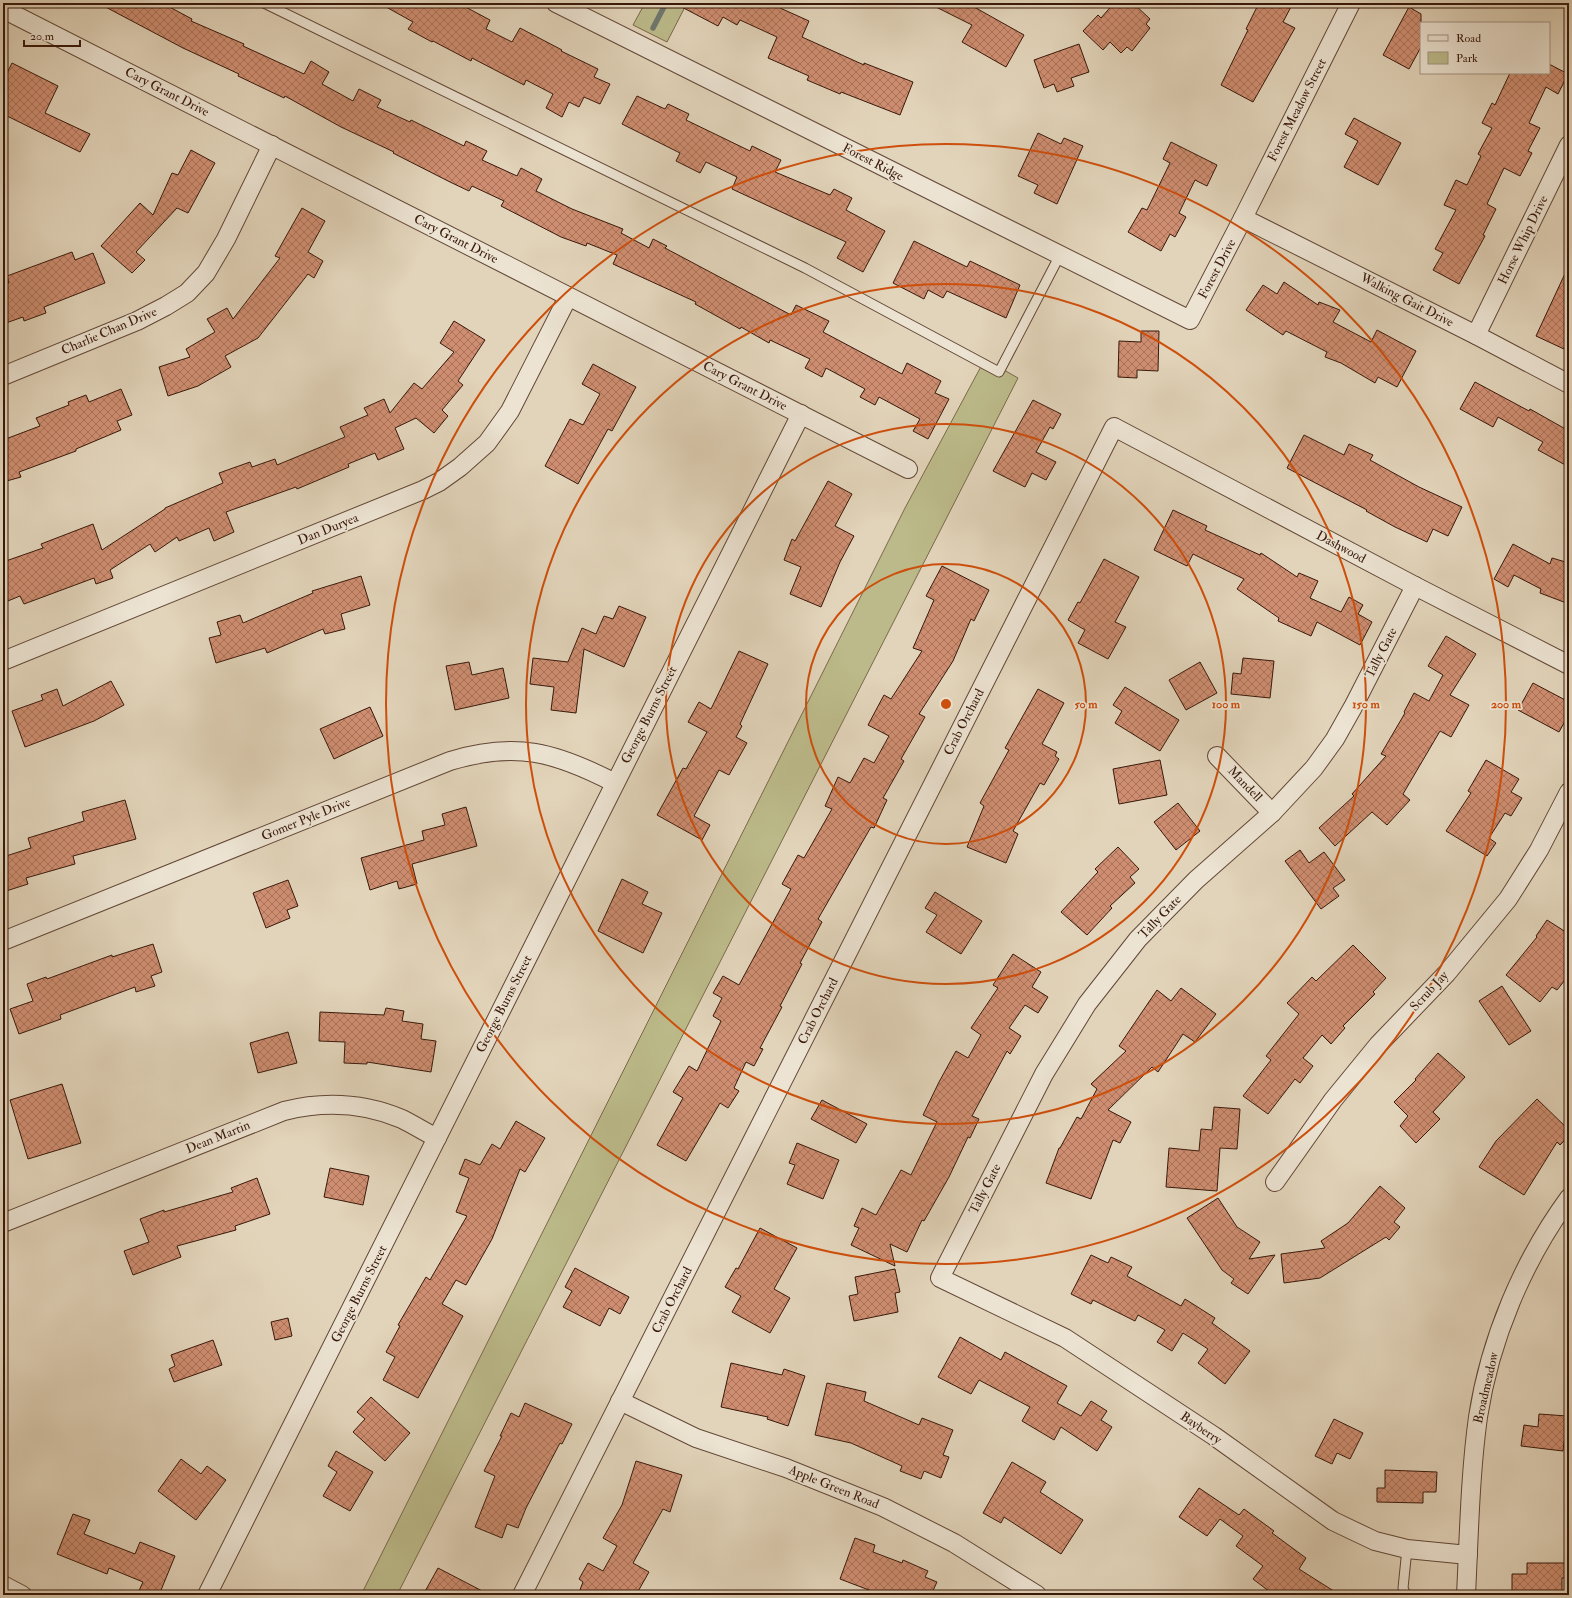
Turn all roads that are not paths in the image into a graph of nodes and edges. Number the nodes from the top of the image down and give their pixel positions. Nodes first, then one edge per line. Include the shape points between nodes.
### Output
1 (264, 3) edge
2 (556, 3) edge
3 (1351, 3) edge
4 (3, 9) edge
5 (272, 145) junction
6 (1569, 145) edge
7 (1243, 218) junction
8 (1060, 255) junction
9 (568, 297) junction
10 (1190, 320) joint
11 (1476, 334) junction
12 (3, 376) edge
13 (1569, 384) edge
14 (801, 414) junction
15 (1114, 427) joint
16 (908, 469) dead end
17 (1415, 586) junction
18 (3, 661) edge
19 (1569, 665) edge
20 (1217, 756) dead end
21 (615, 783) junction
22 (1569, 792) edge
23 (1272, 813) junction
24 (3, 941) edge
25 (437, 1138) junction
26 (1275, 1182) dead end
27 (1569, 1198) edge
28 (3, 1223) edge
29 (940, 1278) joint
30 (620, 1401) junction
31 (1407, 1550) junction
32 (1468, 1555) junction
33 (3, 1585) edge
34 (22, 1595) edge
35 (208, 1595) edge
36 (522, 1595) edge
37 (1037, 1595) edge
38 (1406, 1595) edge
39 (1466, 1595) edge

1 - 8 lane via 805,268 999,372
2 - 8 street, Forest Ridge
3 - 7 street, Forest Meadow Street
4 - 5 street, Cary Grant Drive
5 - 9 street, Cary Grant Drive
5 - 12 street, Charlie Chan Drive via 226,239 206,273 187,293 137,321
6 - 11 street, Horse Whip Drive
7 - 10 street, Forest Drive
7 - 11 street, Walking Gait Drive
8 - 10 street, Forest Ridge
9 - 14 street, Cary Grant Drive
9 - 18 street, Dan Duryea via 510,411 487,443 440,482
11 - 13 street, Walking Gait Drive
14 - 16 street, Cary Grant Drive
14 - 21 street, George Burns Street
15 - 17 street, Dashwood
15 - 30 street, Crab Orchard
17 - 19 street, Dashwood
17 - 23 street, Tally Gate via 1335,739 1314,768
20 - 23 street, Mandell
21 - 24 street, Gomer Pyle Drive via 588,769 539,753 503,751 467,756
21 - 25 street, George Burns Street
22 - 26 street, Scrub Jay via 1539,850 1508,899 1447,973 1378,1045 1333,1100
23 - 29 street, Tally Gate via 1196,880 1143,934 1087,1004 1044,1074
25 - 28 street, Dean Martin via 402,1119 369,1108 335,1104 301,1107 284,1111
25 - 35 street, George Burns Street
27 - 32 street, Broadmeadow via 1528,1264 1506,1313 1490,1364 1478,1416
29 - 31 street, Bayberry via 1065,1338 1214,1436 1333,1521 1375,1541
30 - 36 street, Crab Orchard
30 - 37 street, Apple Green Road via 696,1438 786,1468 883,1507 954,1543
31 - 32 street, Bayberry
31 - 38 lane via 1403,1588
32 - 39 street, Broadmeadow
33 - 34 street

